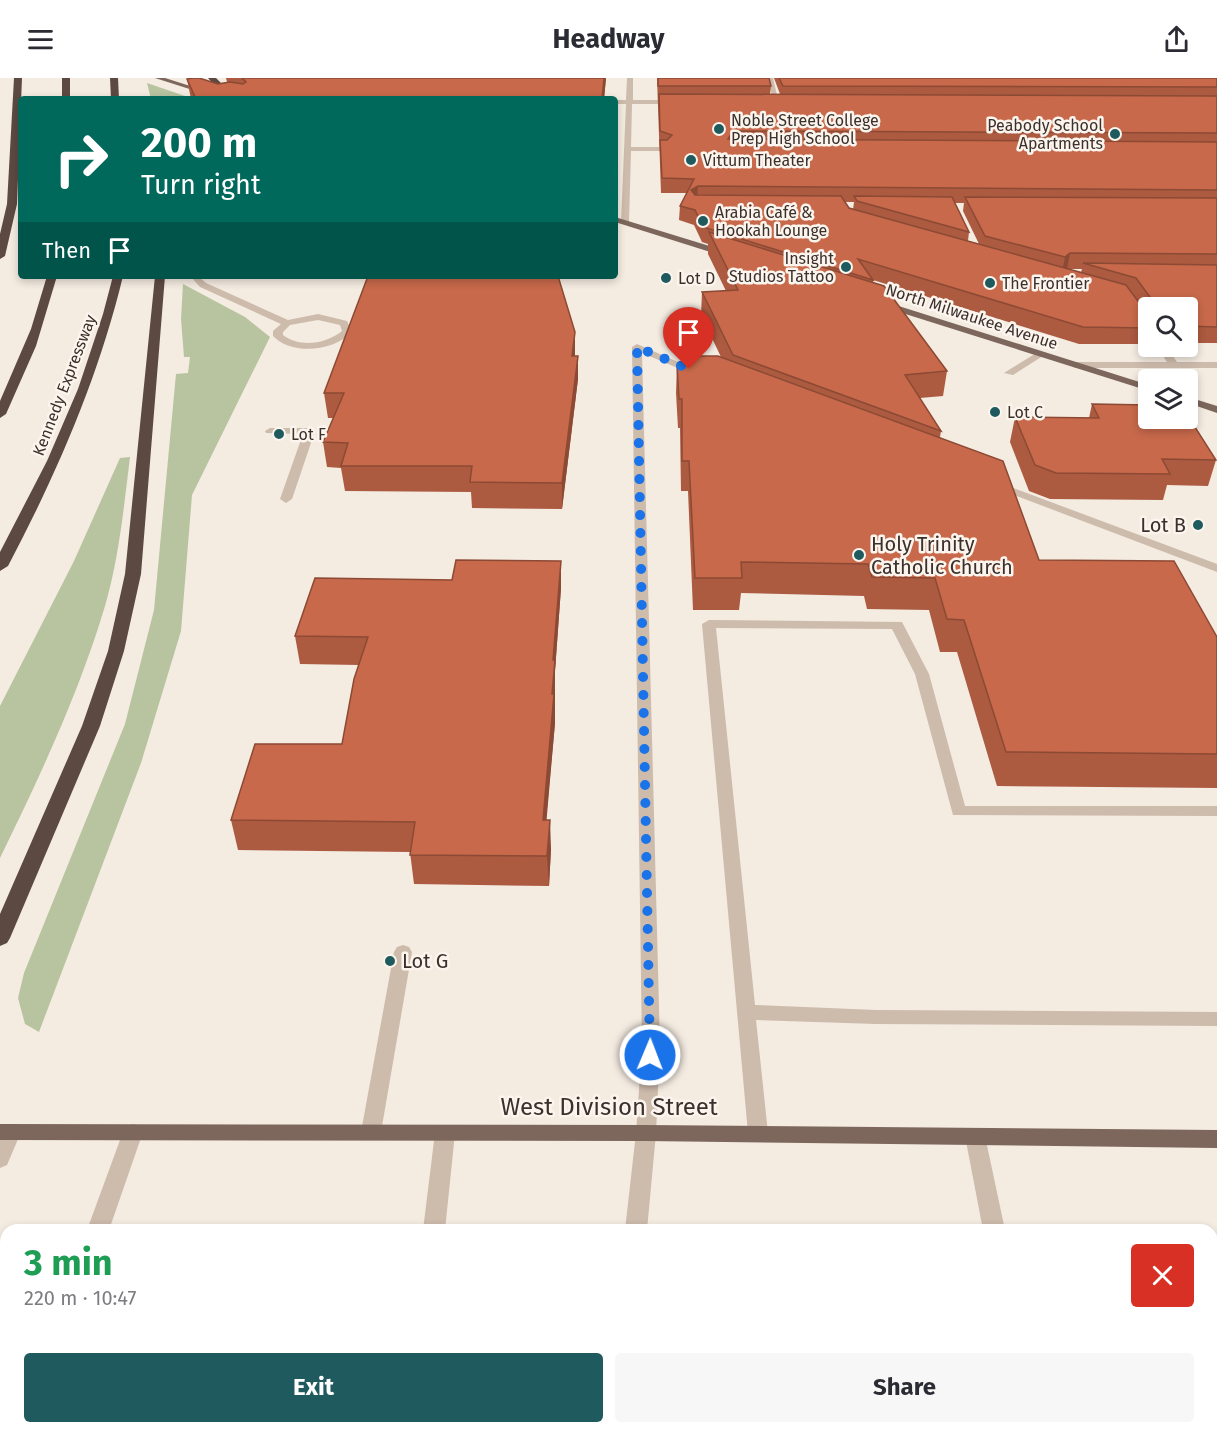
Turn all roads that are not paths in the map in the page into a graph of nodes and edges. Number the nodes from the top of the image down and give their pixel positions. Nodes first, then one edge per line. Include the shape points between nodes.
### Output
1 (18, 78) edge
2 (66, 78) edge
3 (114, 78) edge
4 (187, 78) edge
5 (212, 78) edge
6 (630, 78) edge
7 (770, 78) edge
8 (161, 79) edge
9 (228, 94) edge
10 (66, 96) edge
11 (115, 96) edge
12 (618, 102) edge
13 (630, 102) junction
14 (689, 102) edge
15 (766, 102) edge
16 (777, 103) junction
17 (789, 103) edge
18 (10, 110) dead end
19 (18, 110) edge
20 (17, 143) junction
21 (628, 149) junction
22 (666, 149) edge
23 (0, 159) edge
24 (618, 220) edge
25 (624, 222) junction
26 (0, 256) edge
27 (733, 256) edge
28 (51, 279) edge
29 (117, 279) edge
30 (160, 279) edge
31 (195, 279) edge
32 (872, 300) edge
33 (287, 323) junction
34 (1041, 354) junction
35 (1169, 357) edge
36 (1075, 365) junction
37 (1174, 365) junction
38 (1217, 365) edge
39 (1009, 373) dead end
40 (711, 377) edge
41 (1138, 385) edge
42 (1198, 403) edge
43 (1217, 410) edge
44 (0, 414) edge
45 (270, 431) dead end
46 (981, 479) edge
47 (286, 499) dead end
48 (0, 566) edge
49 (1217, 568) edge
50 (1217, 811) edge
51 (0, 938) edge
52 (403, 952) dead end
53 (747, 1012) junction
54 (1217, 1019) edge
55 (5, 1132) edge
56 (133, 1132) junction
57 (371, 1132) junction
58 (646, 1132) junction
59 (445, 1133) junction
60 (758, 1133) junction
61 (975, 1136) junction
62 (1217, 1139) edge
63 (0, 1159) edge
64 (100, 1224) edge
65 (435, 1224) edge
66 (637, 1224) edge
67 (993, 1224) edge

1 - 20 highway
2 - 10 highway
3 - 11 highway
4 - 9 main road
5 - 9 highway
6 - 13 street
7 - 16 street
8 - 9 main road
12 - 13 street
13 - 14 street
13 - 21 street
15 - 16 street
16 - 17 street
18 - 19 highway
20 - 23 highway
20 - 26 highway via 12,204
21 - 22 street
21 - 25 street
24 - 25 main road
25 - 27 main road
28 - 44 highway via 26,361
29 - 48 highway, Kennedy Expressway via 99,347 68,430
30 - 51 highway via 133,574 116,651 91,726
31 - 33 street
32 - 34 main road, North Milwaukee Avenue
33 - 33 street via 278,336 297,345 328,343 347,332 344,323 328,318
34 - 36 main road, North Milwaukee Avenue
34 - 39 street
35 - 37 street
36 - 37 street
36 - 41 main road, North Milwaukee Avenue
37 - 38 street
40 - 58 street via 637,347 651,1046
42 - 43 main road
45 - 47 street via 310,431
46 - 49 street
50 - 53 street via 959,811 922,674 897,625 709,624
52 - 57 street
53 - 54 street via 876,1017
53 - 60 street
55 - 56 main road, West Division Street
55 - 63 street
56 - 57 main road, West Division Street
56 - 64 street
57 - 59 main road, West Division Street
58 - 59 main road, West Division Street
58 - 60 main road, West Division Street
58 - 66 street
59 - 65 street
60 - 61 main road, West Division Street
61 - 62 main road, West Division Street
61 - 67 street

